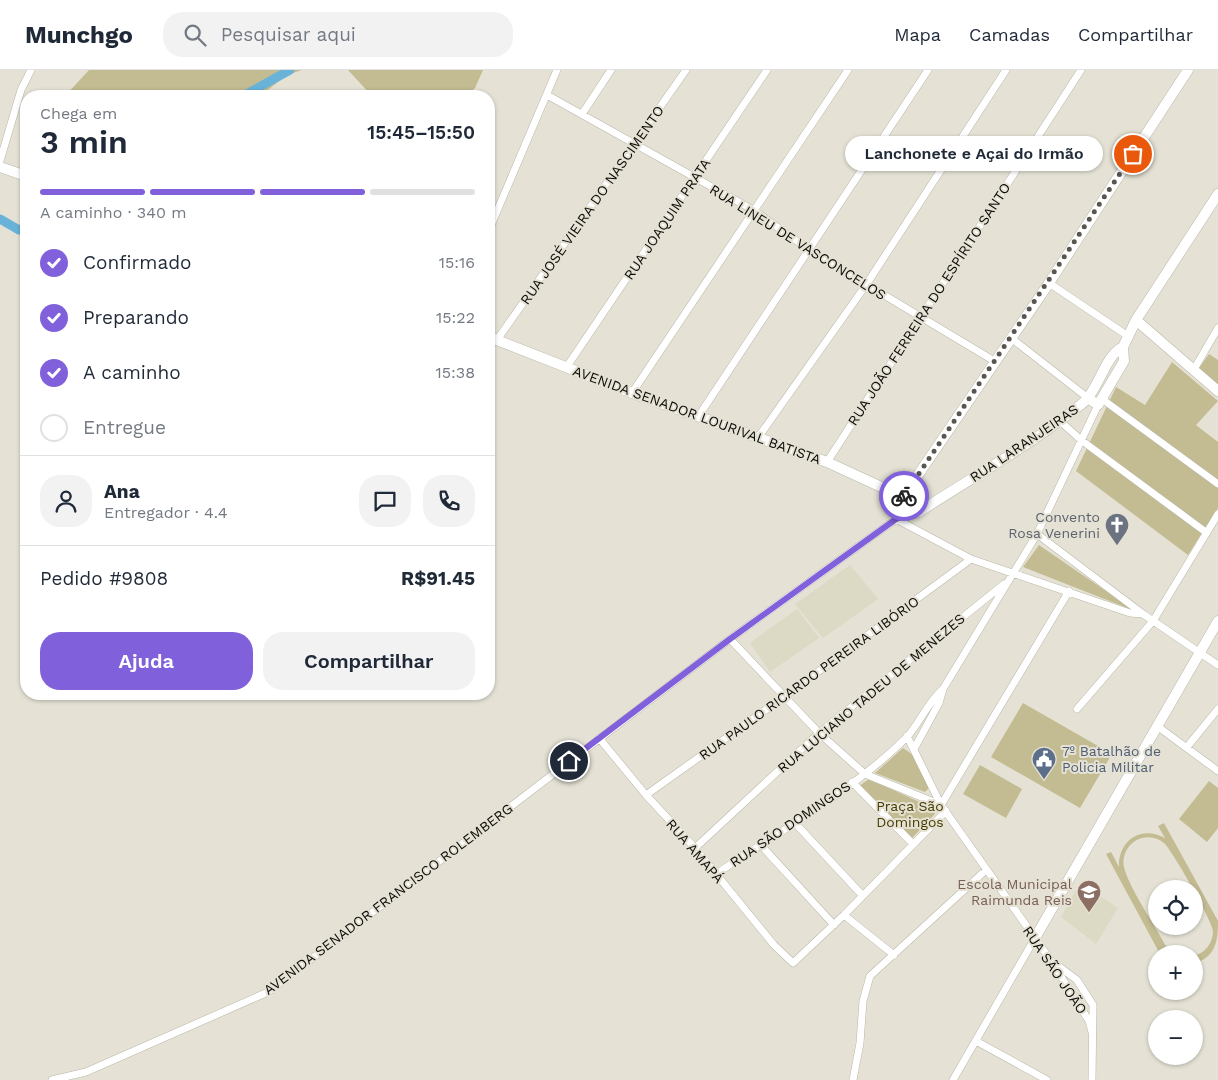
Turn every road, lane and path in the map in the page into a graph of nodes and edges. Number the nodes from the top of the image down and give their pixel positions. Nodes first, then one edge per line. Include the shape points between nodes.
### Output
1 (31, 70) edge
2 (557, 70) edge
3 (611, 70) edge
4 (686, 70) edge
5 (767, 70) edge
6 (848, 70) edge
7 (928, 70) edge
8 (1006, 70) edge
9 (1081, 70) edge
10 (1184, 71) edge
11 (21, 90) edge
12 (20, 93) edge
13 (547, 94) junction
14 (582, 114) junction
15 (634, 146) junction
16 (0, 161) edge
17 (0, 167) edge
18 (20, 174) edge
19 (695, 178) junction
20 (1218, 194) edge
21 (755, 211) junction
22 (495, 216) edge
23 (808, 250) junction
24 (1049, 283) junction
25 (866, 285) junction
26 (920, 318) junction
27 (1136, 320) junction
28 (1218, 328) edge
29 (495, 335) edge
30 (1128, 336) junction
31 (1011, 338) junction
32 (495, 339) edge
33 (1123, 347) junction
34 (996, 362) junction
35 (566, 368) junction
36 (1193, 371) junction
37 (1218, 391) edge
38 (632, 393) junction
39 (1088, 398) junction
40 (1100, 402) junction
41 (698, 417) junction
42 (1060, 422) junction
43 (757, 439) junction
44 (1081, 440) junction
45 (827, 462) junction
46 (1218, 484) edge
47 (904, 497) junction
48 (1218, 514) edge
49 (900, 517) junction
50 (1207, 533) junction
51 (1037, 534) junction
52 (971, 559) junction
53 (1012, 574) junction
54 (1007, 582) junction
55 (1069, 591) junction
56 (1143, 614) junction
57 (1153, 621) junction
58 (1218, 622) edge
59 (730, 639) junction
60 (1199, 653) junction
61 (1218, 665) edge
62 (943, 689) junction
63 (785, 696) junction
64 (1218, 708) edge
65 (1077, 709) dead end
66 (1215, 717) edge
67 (1157, 726) junction
68 (819, 733) junction
69 (908, 736) junction
70 (600, 738) junction
71 (1187, 747) junction
72 (914, 749) junction
73 (1218, 770) edge
74 (865, 774) junction
75 (852, 782) junction
76 (646, 795) junction
77 (941, 805) junction
78 (946, 811) junction
79 (794, 822) junction
80 (760, 844) junction
81 (913, 844) junction
82 (695, 848) junction
83 (986, 870) junction
84 (716, 874) junction
85 (863, 896) junction
86 (844, 915) junction
87 (834, 925) junction
88 (1035, 938) junction
89 (894, 955) junction
90 (1052, 962) junction
91 (1092, 1032) junction
92 (976, 1040) junction
93 (52, 1080) edge
94 (853, 1080) edge
95 (953, 1080) edge
96 (1047, 1080) edge
97 (1092, 1080) edge

1 - 11 street
2 - 13 street
3 - 14 street
4 - 15 street, RUA JOSÉ VIEIRA DO NASCIMENTO
5 - 19 street, RUA JOAQUIM PRATA
6 - 21 street
7 - 23 street
8 - 25 street
9 - 26 street, RUA JOÃO FERREIRA DO ESPÍRITO SANTO
10 - 24 street
12 - 16 street
13 - 14 street, RUA LINEU DE VASCONCELOS
13 - 22 street
14 - 15 street, RUA LINEU DE VASCONCELOS
15 - 19 street, RUA LINEU DE VASCONCELOS
15 - 29 street, RUA JOSÉ VIEIRA DO NASCIMENTO
17 - 18 street
19 - 21 street, RUA LINEU DE VASCONCELOS
19 - 35 street, RUA JOAQUIM PRATA
20 - 27 street, RUA LARANJEIRAS
21 - 23 street, RUA LINEU DE VASCONCELOS
21 - 38 street
23 - 25 street, RUA LINEU DE VASCONCELOS
23 - 41 street
24 - 30 street
24 - 31 street
25 - 26 street, RUA LINEU DE VASCONCELOS
25 - 43 street
26 - 34 street, RUA LINEU DE VASCONCELOS
26 - 45 street, RUA JOÃO FERREIRA DO ESPÍRITO SANTO
27 - 30 street, RUA LARANJEIRAS
27 - 36 street
28 - 36 street
30 - 33 street, RUA LARANJEIRAS
31 - 34 street
31 - 39 street
32 - 35 street, AVENIDA SENADOR LOURIVAL BATISTA
33 - 39 street, RUA LARANJEIRAS via 1115,352
33 - 40 street, RUA LARANJEIRAS via 1124,362
34 - 47 street
35 - 38 street, AVENIDA SENADOR LOURIVAL BATISTA
36 - 37 street
38 - 41 street, AVENIDA SENADOR LOURIVAL BATISTA
39 - 40 street
39 - 42 street, RUA LARANJEIRAS
40 - 44 street
40 - 46 street
41 - 43 street, AVENIDA SENADOR LOURIVAL BATISTA
42 - 44 street
42 - 49 street, RUA LARANJEIRAS via 919,512
43 - 45 street, AVENIDA SENADOR LOURIVAL BATISTA
44 - 50 street
44 - 51 street
45 - 47 street, AVENIDA SENADOR LOURIVAL BATISTA
47 - 49 street
48 - 50 street
49 - 52 street
49 - 59 street, AVENIDA SENADOR FRANCISCO ROLEMBERG
50 - 57 street
51 - 53 street
51 - 56 street
52 - 53 street
52 - 63 street, RUA PAULO RICARDO PEREIRA LIBÓRIO
53 - 54 street
53 - 55 street
54 - 62 street
54 - 68 street, RUA LUCIANO TADEU DE MENEZES
55 - 56 street via 1130,613
55 - 77 street
56 - 57 street
57 - 60 street
57 - 65 street
58 - 60 street
59 - 63 street
59 - 70 street, AVENIDA SENADOR FRANCISCO ROLEMBERG
60 - 61 street
60 - 67 street
62 - 69 street via 932,698
62 - 72 street
63 - 68 street
63 - 76 street, RUA PAULO RICARDO PEREIRA LIBÓRIO
64 - 66 street
66 - 71 street
67 - 71 street
67 - 88 street
68 - 74 street
68 - 82 street, RUA LUCIANO TADEU DE MENEZES
69 - 72 street
69 - 74 street
70 - 76 street, RUA AMAPÁ
70 - 93 street, AVENIDA SENADOR FRANCISCO ROLEMBERG via 268,992 86,1072
71 - 73 street
72 - 77 street
74 - 75 street, RUA SÃO DOMINGOS
74 - 77 street
75 - 79 street, RUA SÃO DOMINGOS
75 - 81 street
76 - 82 street, RUA AMAPÁ
77 - 78 street, RUA SÃO JOÃO
78 - 81 street
78 - 83 street, RUA SÃO JOÃO
79 - 80 street, RUA SÃO DOMINGOS
79 - 85 street
80 - 84 street, RUA SÃO DOMINGOS
80 - 87 street
81 - 85 street
82 - 84 street, RUA AMAPÁ
83 - 88 street, RUA SÃO JOÃO
83 - 89 street
84 - 87 street, RUA AMAPÁ via 774,945 793,963
85 - 86 street
86 - 87 street
86 - 89 street
88 - 90 street, RUA SÃO JOÃO
88 - 92 street
89 - 94 street via 870,976 866,986
90 - 91 street, RUA SÃO JOÃO via 1089,1021
90 - 91 street via 1077,980 1093,1005
91 - 97 street
92 - 95 street
92 - 96 street

